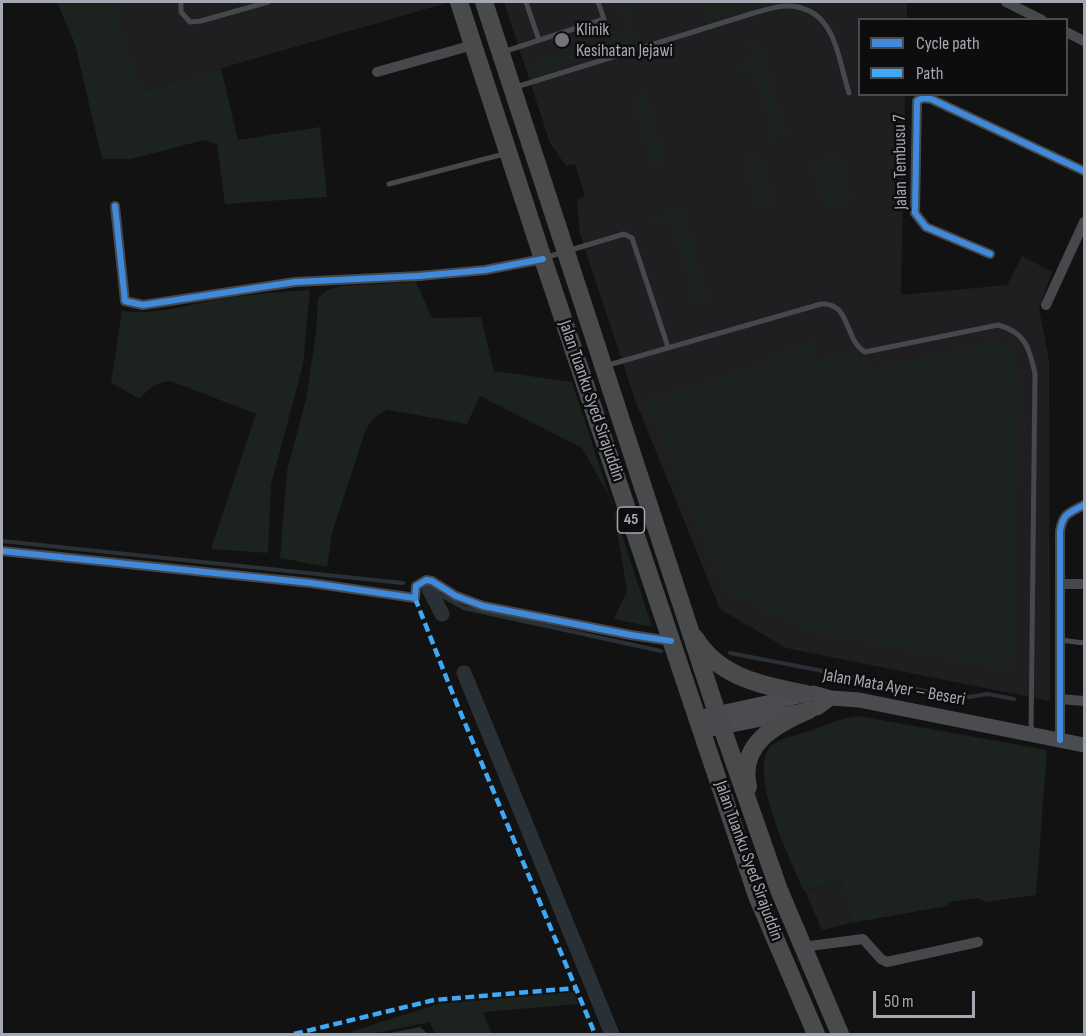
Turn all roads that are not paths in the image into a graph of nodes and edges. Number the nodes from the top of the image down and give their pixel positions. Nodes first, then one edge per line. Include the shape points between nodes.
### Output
1 (181, 2) edge
2 (268, 2) edge
3 (459, 2) edge
4 (484, 2) edge
5 (526, 2) edge
6 (598, 2) edge
7 (1006, 2) edge
8 (1038, 18) edge
9 (1068, 33) edge
10 (539, 40) junction
11 (1084, 41) edge
12 (473, 45) junction
13 (501, 53) junction
14 (377, 72) dead end
15 (513, 88) junction
16 (849, 93) dead end
17 (508, 153) junction
18 (1084, 171) edge
19 (389, 184) dead end
20 (115, 206) dead end
21 (1084, 222) edge
22 (566, 252) junction
23 (990, 254) dead end
24 (543, 259) junction
25 (1046, 305) dead end
26 (668, 347) junction
27 (604, 366) junction
28 (1084, 505) edge
29 (2, 551) edge
30 (1060, 584) junction
31 (1084, 584) edge
32 (687, 624) junction
33 (1060, 640) junction
34 (671, 641) junction
35 (1084, 644) edge
36 (1060, 699) junction
37 (1084, 701) edge
38 (808, 702) junction
39 (719, 720) junction
40 (699, 725) junction
41 (1031, 734) junction
42 (1060, 740) junction
43 (1084, 745) edge
44 (757, 829) junction
45 (978, 942) dead end
46 (802, 947) junction
47 (821, 991) junction
48 (801, 999) junction
49 (816, 1035) edge
50 (840, 1035) edge

1 - 2 lane via 181,12 189,22
3 - 12 highway, Jalan Tuanku Syed Sirajuddin / 45
4 - 13 highway, Jalan Tuanku Syed Sirajuddin / 45
5 - 10 lane
6 - 10 lane via 604,19
7 - 8 street
9 - 11 street
10 - 13 lane
12 - 14 street
12 - 17 highway, Jalan Tuanku Syed Sirajuddin / 45
13 - 15 highway, Jalan Tuanku Syed Sirajuddin / 45
15 - 16 lane via 784,6 808,9 822,19 830,31
15 - 22 highway, Jalan Tuanku Syed Sirajuddin / 45
17 - 19 lane
17 - 24 highway, Jalan Tuanku Syed Sirajuddin / 45
18 - 23 street, Jalan Tembusu 7 via 931,99 916,101 915,213 926,227
20 - 24 street via 125,301 143,305 294,282 474,271
21 - 25 street
22 - 24 lane
22 - 26 lane via 624,234 632,238
22 - 27 highway, Jalan Tuanku Syed Sirajuddin / 45
24 - 34 highway, Jalan Tuanku Syed Sirajuddin / 45
26 - 27 lane
26 - 41 lane via 830,303 841,311 857,348 865,352 998,325 1012,329 1023,340 1035,373
27 - 32 highway, Jalan Tuanku Syed Sirajuddin / 45
28 - 30 street via 1062,519
29 - 34 street via 311,583 415,598 416,586 426,580 483,606
30 - 31 street
30 - 33 street
32 - 38 highway via 698,643 726,669
32 - 39 highway, Jalan Tuanku Syed Sirajuddin / 45
33 - 35 lane
33 - 36 street
34 - 40 highway, Jalan Tuanku Syed Sirajuddin / 45
36 - 37 street
36 - 42 street
38 - 39 main road, Jalan Mata Ayer – Beseri
38 - 41 main road, Jalan Mata Ayer – Beseri via 813,693
38 - 44 highway via 763,735 749,758 746,780
39 - 40 main road, Jalan Mata Ayer – Beseri
39 - 44 highway, Jalan Tuanku Syed Sirajuddin / 45
40 - 48 highway, Jalan Tuanku Syed Sirajuddin / 45 via 758,896
41 - 42 main road, Jalan Mata Ayer – Beseri
42 - 43 main road, Jalan Mata Ayer – Beseri
44 - 46 highway, Jalan Tuanku Syed Sirajuddin / 45
45 - 46 street via 887,962 863,939
46 - 47 highway, Jalan Tuanku Syed Sirajuddin / 45
47 - 48 highway
47 - 50 highway, Jalan Tuanku Syed Sirajuddin / 45
48 - 49 highway, Jalan Tuanku Syed Sirajuddin / 45

